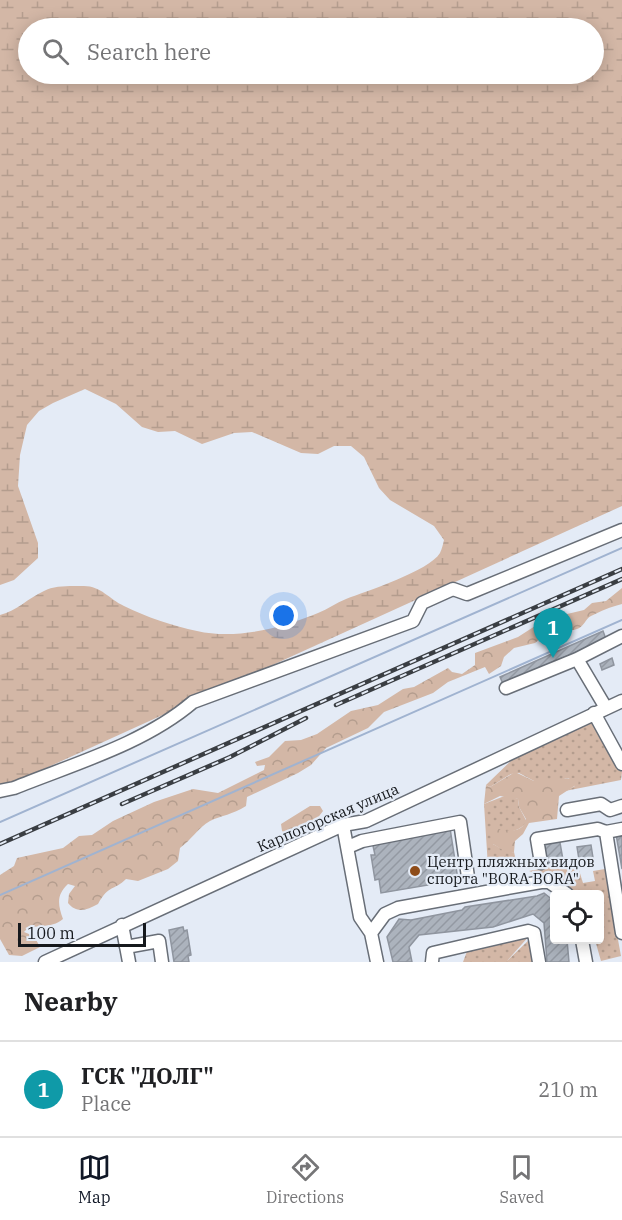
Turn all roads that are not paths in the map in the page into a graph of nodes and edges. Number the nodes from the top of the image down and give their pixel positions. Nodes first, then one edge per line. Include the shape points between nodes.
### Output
1 (622, 530) edge
2 (622, 636) edge
3 (577, 659) junction
4 (506, 688) dead end
5 (622, 701) edge
6 (600, 710) junction
7 (622, 764) edge
8 (0, 791) edge
9 (622, 806) edge
10 (567, 810) dead end
11 (343, 825) junction
12 (622, 830) edge
13 (606, 832) junction
14 (348, 847) junction
15 (541, 863) dead end
16 (468, 877) dead end
17 (561, 890) edge
18 (122, 925) junction
19 (371, 933) junction
20 (622, 933) edge
21 (583, 944) edge
22 (126, 947) junction
23 (45, 962) edge
24 (129, 962) edge
25 (162, 962) edge
26 (377, 962) edge
27 (432, 962) edge
28 (539, 962) edge
29 (586, 962) edge

1 - 8 street via 467,594 453,589 422,603 413,621 193,702 175,718 133,739
2 - 3 street
3 - 4 street
3 - 6 street
5 - 6 street, Карпогорская улица
6 - 7 street
6 - 11 street, Карпогорская улица via 366,821
9 - 10 street via 610,810 601,804
11 - 14 street
11 - 18 street, Карпогорская улица
12 - 13 street
13 - 15 street via 598,829 537,838
13 - 20 street
14 - 16 street via 460,822
14 - 19 street via 360,917
17 - 19 street via 541,882 398,908 385,914
18 - 22 street
18 - 23 street, Карпогорская улица
19 - 26 street
21 - 29 street
22 - 24 street
22 - 25 street via 159,941
27 - 28 street via 432,953 528,931 534,933

